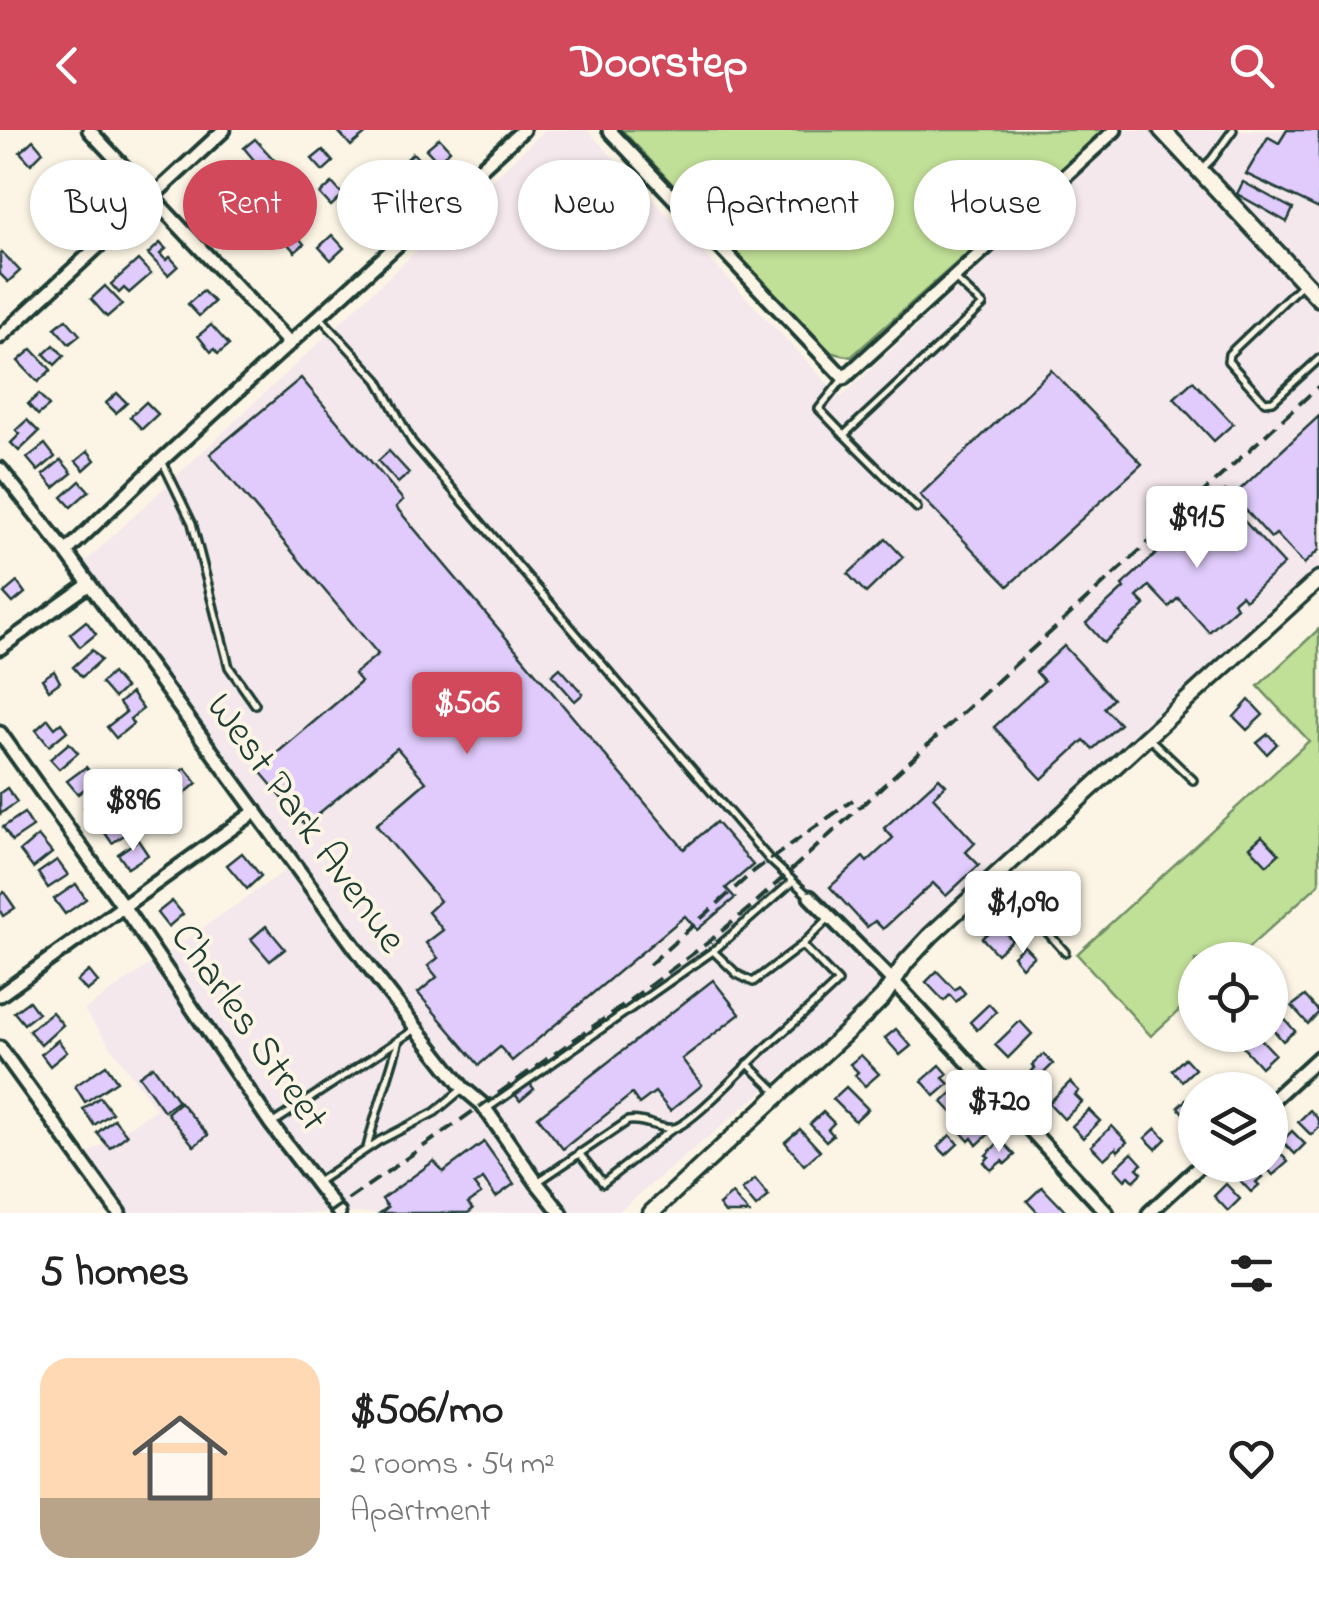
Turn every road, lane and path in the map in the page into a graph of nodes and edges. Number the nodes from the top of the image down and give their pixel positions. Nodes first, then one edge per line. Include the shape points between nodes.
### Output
1 (89, 130) edge
2 (224, 130) edge
3 (522, 130) edge
4 (609, 130) edge
5 (1115, 130) edge
6 (1162, 130) edge
7 (1233, 130) edge
8 (117, 160) edge
9 (1200, 171) junction
10 (163, 185) edge
11 (163, 209) edge
12 (93, 250) edge
13 (954, 278) junction
14 (1304, 282) junction
15 (1319, 298) edge
16 (320, 317) junction
17 (0, 336) edge
18 (290, 344) junction
19 (1319, 359) edge
20 (844, 378) junction
21 (844, 434) junction
22 (162, 460) junction
23 (0, 469) edge
24 (917, 508) dead end
25 (66, 552) junction
26 (1319, 579) edge
27 (88, 584) junction
28 (0, 648) edge
29 (254, 704) dead end
30 (0, 733) edge
31 (1148, 736) junction
32 (1192, 780) dead end
33 (256, 811) junction
34 (996, 875) junction
35 (792, 882) junction
36 (810, 897) joint
37 (123, 906) junction
38 (831, 916) junction
39 (802, 944) junction
40 (713, 951) junction
41 (1064, 952) dead end
42 (893, 981) junction
43 (0, 995) edge
44 (416, 1028) junction
45 (399, 1039) junction
46 (0, 1048) edge
47 (1319, 1057) edge
48 (748, 1064) junction
49 (1288, 1085) edge
50 (463, 1088) junction
51 (779, 1094) junction
52 (486, 1110) junction
53 (271, 1124) junction
54 (672, 1129) junction
55 (368, 1148) junction
56 (579, 1154) junction
57 (318, 1182) junction
58 (1183, 1182) edge
59 (537, 1183) junction
60 (118, 1213) edge
61 (339, 1213) edge
62 (561, 1213) edge
63 (651, 1213) edge
64 (1107, 1213) edge
65 (1149, 1213) edge

1 - 8 street
2 - 10 street
3 - 16 street
4 - 20 street
5 - 13 street
6 - 9 main road
7 - 9 lane
9 - 14 main road
11 - 18 street
12 - 17 street
13 - 20 street
13 - 21 lane via 983,305
14 - 15 main road
14 - 19 lane via 1228,361 1265,402
16 - 18 street
16 - 35 lane via 378,380 412,442
18 - 22 street
20 - 21 lane via 819,409
21 - 24 lane
22 - 25 street
22 - 29 lane via 192,523 229,667
23 - 25 street, West Park Avenue
25 - 27 street, West Park Avenue
26 - 31 street
27 - 28 street
27 - 33 street, West Park Avenue
30 - 37 street, Charles Street
31 - 32 lane
31 - 34 street
33 - 37 street
33 - 44 street, West Park Avenue
34 - 41 lane
34 - 42 street
35 - 36 lane
35 - 40 lane
36 - 38 street
37 - 43 street
37 - 53 street, Charles Street
38 - 39 lane
38 - 42 street
39 - 40 lane via 753,982
39 - 48 lane via 838,982
40 - 52 lane
42 - 51 street
42 - 64 street
44 - 45 lane
44 - 50 street, West Park Avenue
45 - 53 lane
45 - 55 lane
46 - 60 street
47 - 49 street
48 - 51 lane
48 - 54 lane
50 - 52 street, West Park Avenue
50 - 55 lane via 435,1112
51 - 63 street
52 - 59 street, West Park Avenue
53 - 57 street, Charles Street
54 - 56 lane via 628,1121
54 - 56 lane via 603,1183
55 - 57 lane
56 - 59 lane
57 - 61 street, Charles Street
58 - 65 street
59 - 62 street, West Park Avenue

